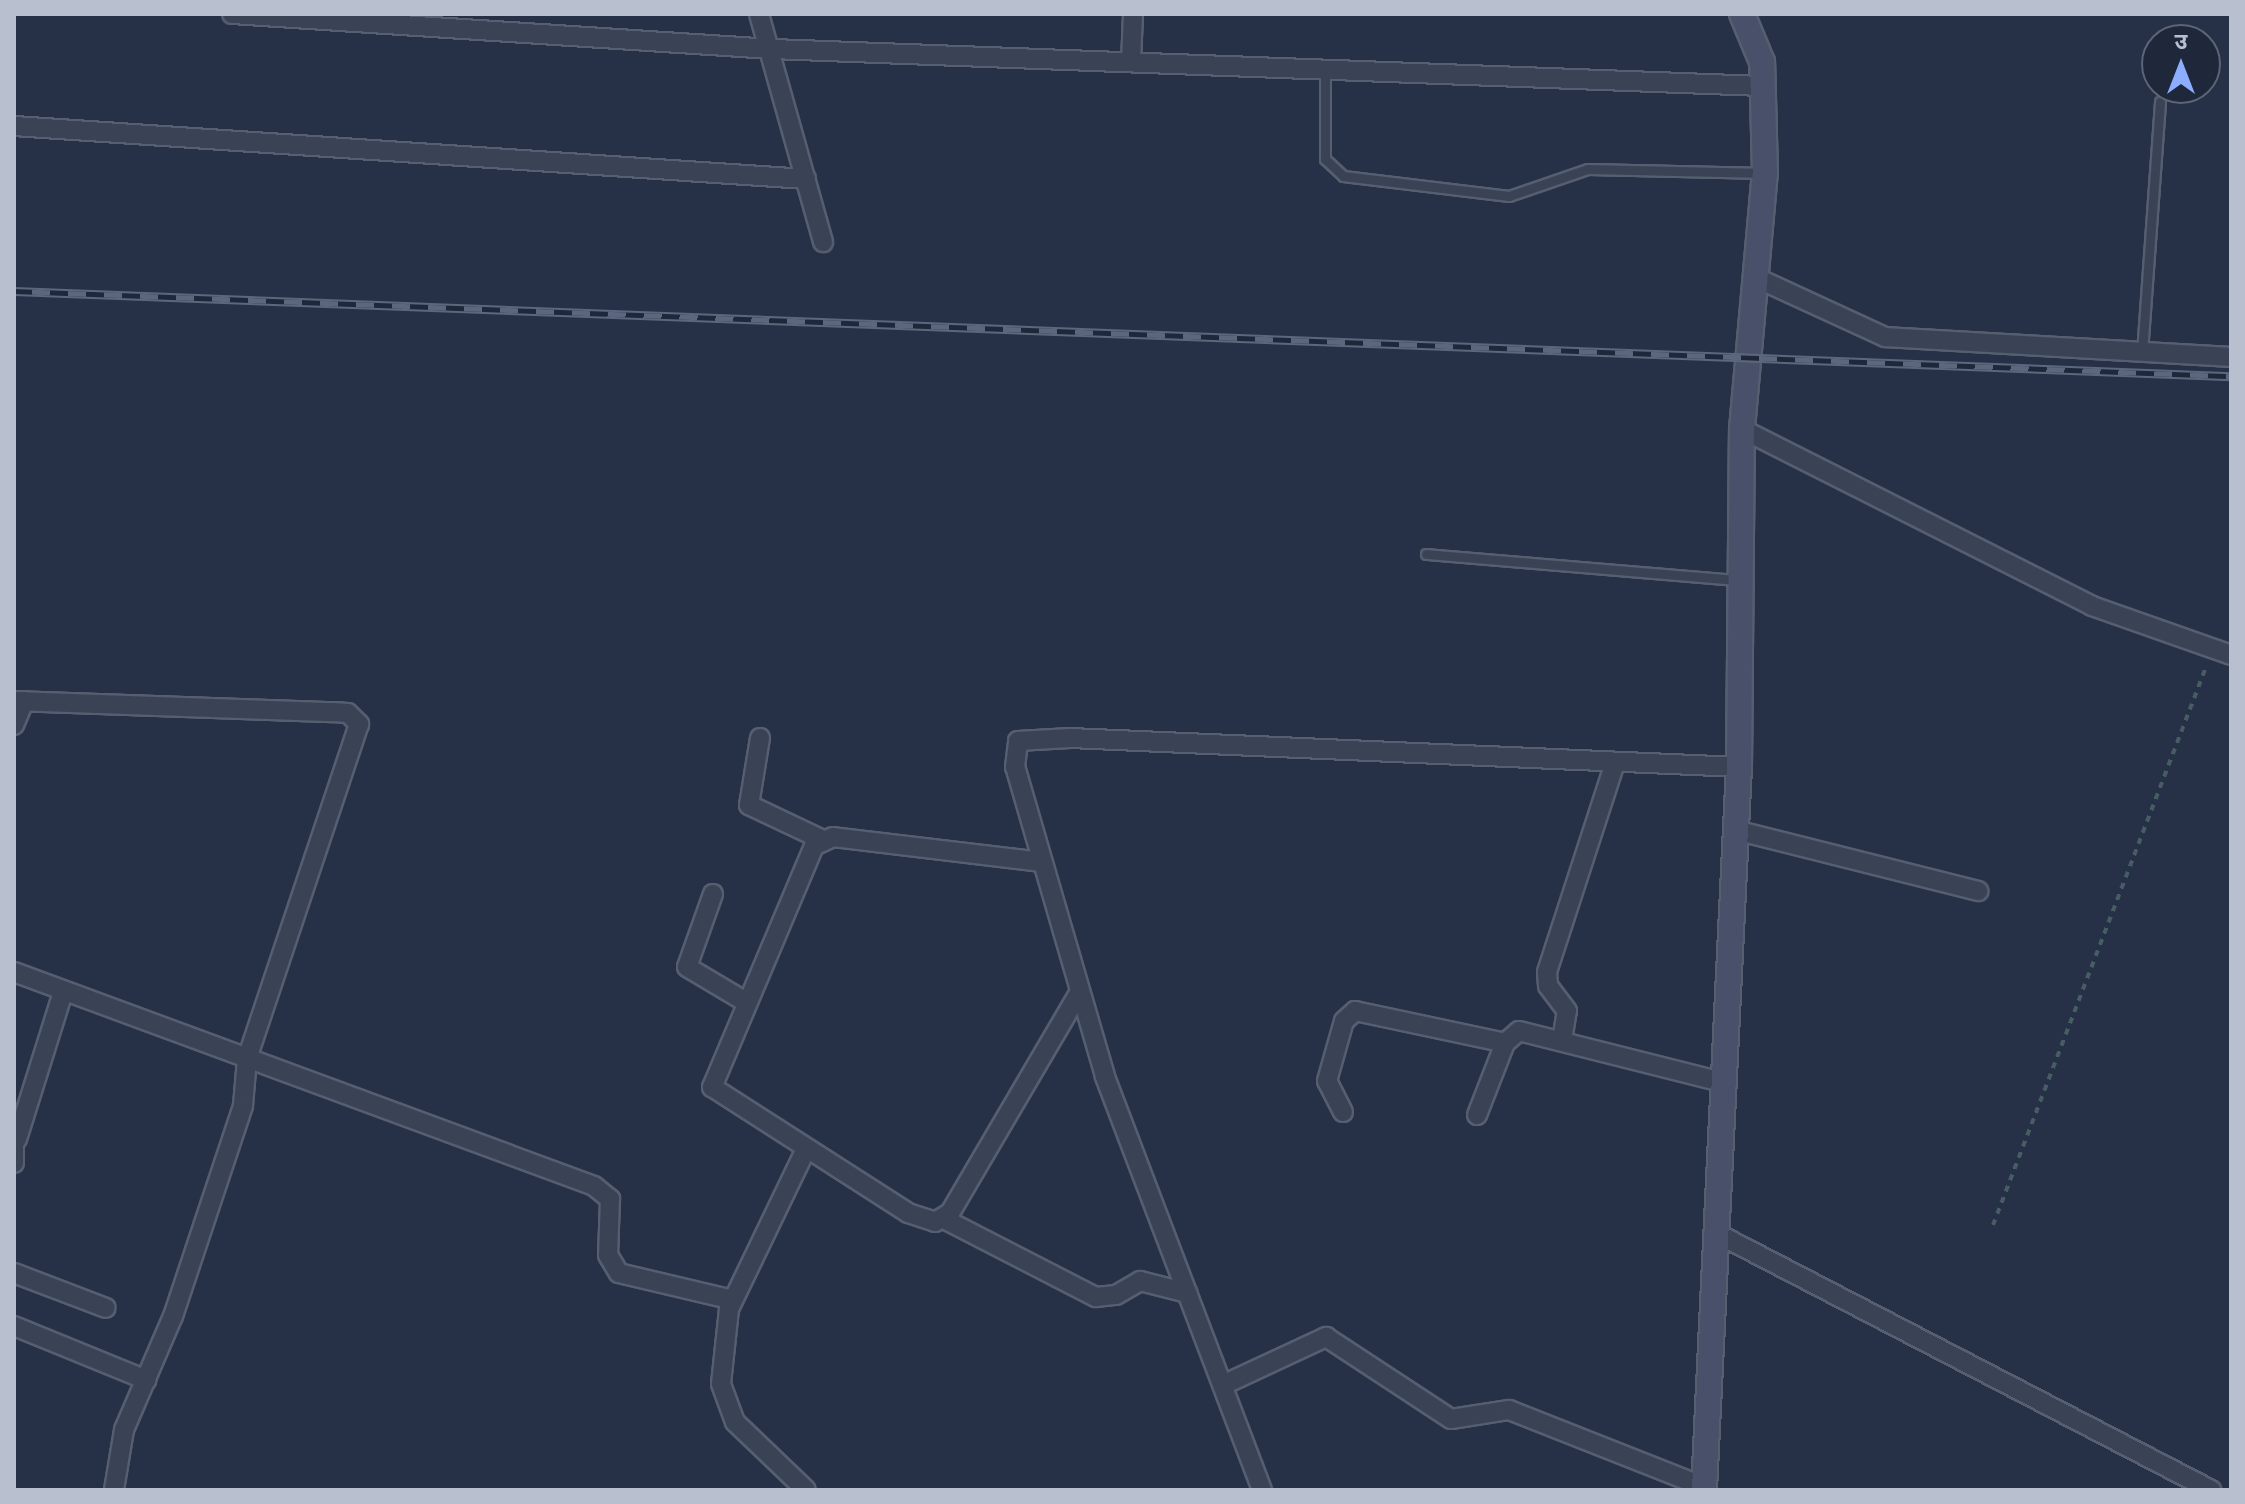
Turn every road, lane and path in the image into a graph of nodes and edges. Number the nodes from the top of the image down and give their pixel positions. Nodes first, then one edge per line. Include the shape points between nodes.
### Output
1 (232, 14) edge
2 (759, 14) edge
3 (1133, 14) edge
4 (1742, 14) edge
5 (772, 49) junction
6 (1131, 62) junction
7 (1325, 69) junction
8 (1764, 86) junction
9 (2160, 104) edge
10 (14, 126) edge
11 (1765, 173) junction
12 (806, 179) junction
13 (823, 242) dead end
14 (1759, 279) junction
15 (2142, 353) junction
16 (2231, 357) edge
17 (1742, 429) junction
18 (1426, 554) dead end
19 (1740, 580) junction
20 (2222, 652) edge
21 (19, 701) edge
22 (14, 725) edge
23 (760, 738) dead end
24 (1614, 766) junction
25 (1739, 767) junction
26 (1735, 830) junction
27 (823, 840) junction
28 (1042, 862) junction
29 (1978, 891) dead end
30 (713, 894) dead end
31 (14, 972) edge
32 (63, 992) junction
33 (1079, 993) junction
34 (744, 1001) junction
35 (1562, 1041) junction
36 (1505, 1043) junction
37 (247, 1059) junction
38 (1722, 1082) junction
39 (1343, 1112) dead end
40 (1477, 1115) dead end
41 (16, 1137) edge
42 (806, 1149) junction
43 (14, 1163) edge
44 (944, 1219) junction
45 (1993, 1225) dead end
46 (1718, 1234) junction
47 (14, 1273) edge
48 (1187, 1293) junction
49 (733, 1300) junction
50 (106, 1308) dead end
51 (14, 1326) edge
52 (146, 1380) junction
53 (1223, 1385) junction
54 (1704, 1489) edge
55 (114, 1490) edge
56 (806, 1490) edge
57 (1262, 1490) edge
58 (2211, 1490) edge

1 - 5 street
2 - 5 street
3 - 6 street
4 - 8 main road via 1758,43
5 - 6 street
5 - 12 street
6 - 7 street
7 - 8 street
7 - 11 lane via 1325,159 1343,176 1509,196 1588,169
8 - 11 main road
9 - 15 lane
10 - 12 street
11 - 14 main road
12 - 13 street
14 - 15 street via 1885,337
14 - 17 main road
15 - 16 street
17 - 19 main road
17 - 20 street via 2069,596
18 - 19 lane
19 - 25 main road
20 - 45 path
21 - 22 street
21 - 37 street via 333,712 357,718
23 - 27 street via 749,805
24 - 25 street
24 - 28 street via 1026,738 1012,756
24 - 35 street via 1547,972 1548,986 1567,1011
25 - 26 main road
26 - 29 street
26 - 38 main road
27 - 28 street
27 - 34 street via 805,856
28 - 33 street
30 - 34 street via 687,967
31 - 32 street
32 - 37 street
32 - 41 street
33 - 44 street
33 - 48 street
34 - 42 street via 712,1087
35 - 36 street via 1519,1031
35 - 38 street
36 - 39 street via 1355,1011 1344,1021 1327,1081
36 - 40 street
37 - 49 street via 594,1186 610,1199 608,1255 619,1273
37 - 52 street via 243,1106
38 - 46 main road
41 - 43 street
42 - 44 street via 921,1220
42 - 49 street
44 - 48 street via 1096,1297 1116,1295 1140,1281
46 - 54 main road
46 - 58 street
47 - 50 street
48 - 53 street
49 - 56 street via 724,1326 723,1398 747,1436
51 - 52 street
52 - 55 street via 117,1452
53 - 54 street via 1326,1337 1451,1419 1509,1410
53 - 57 street

